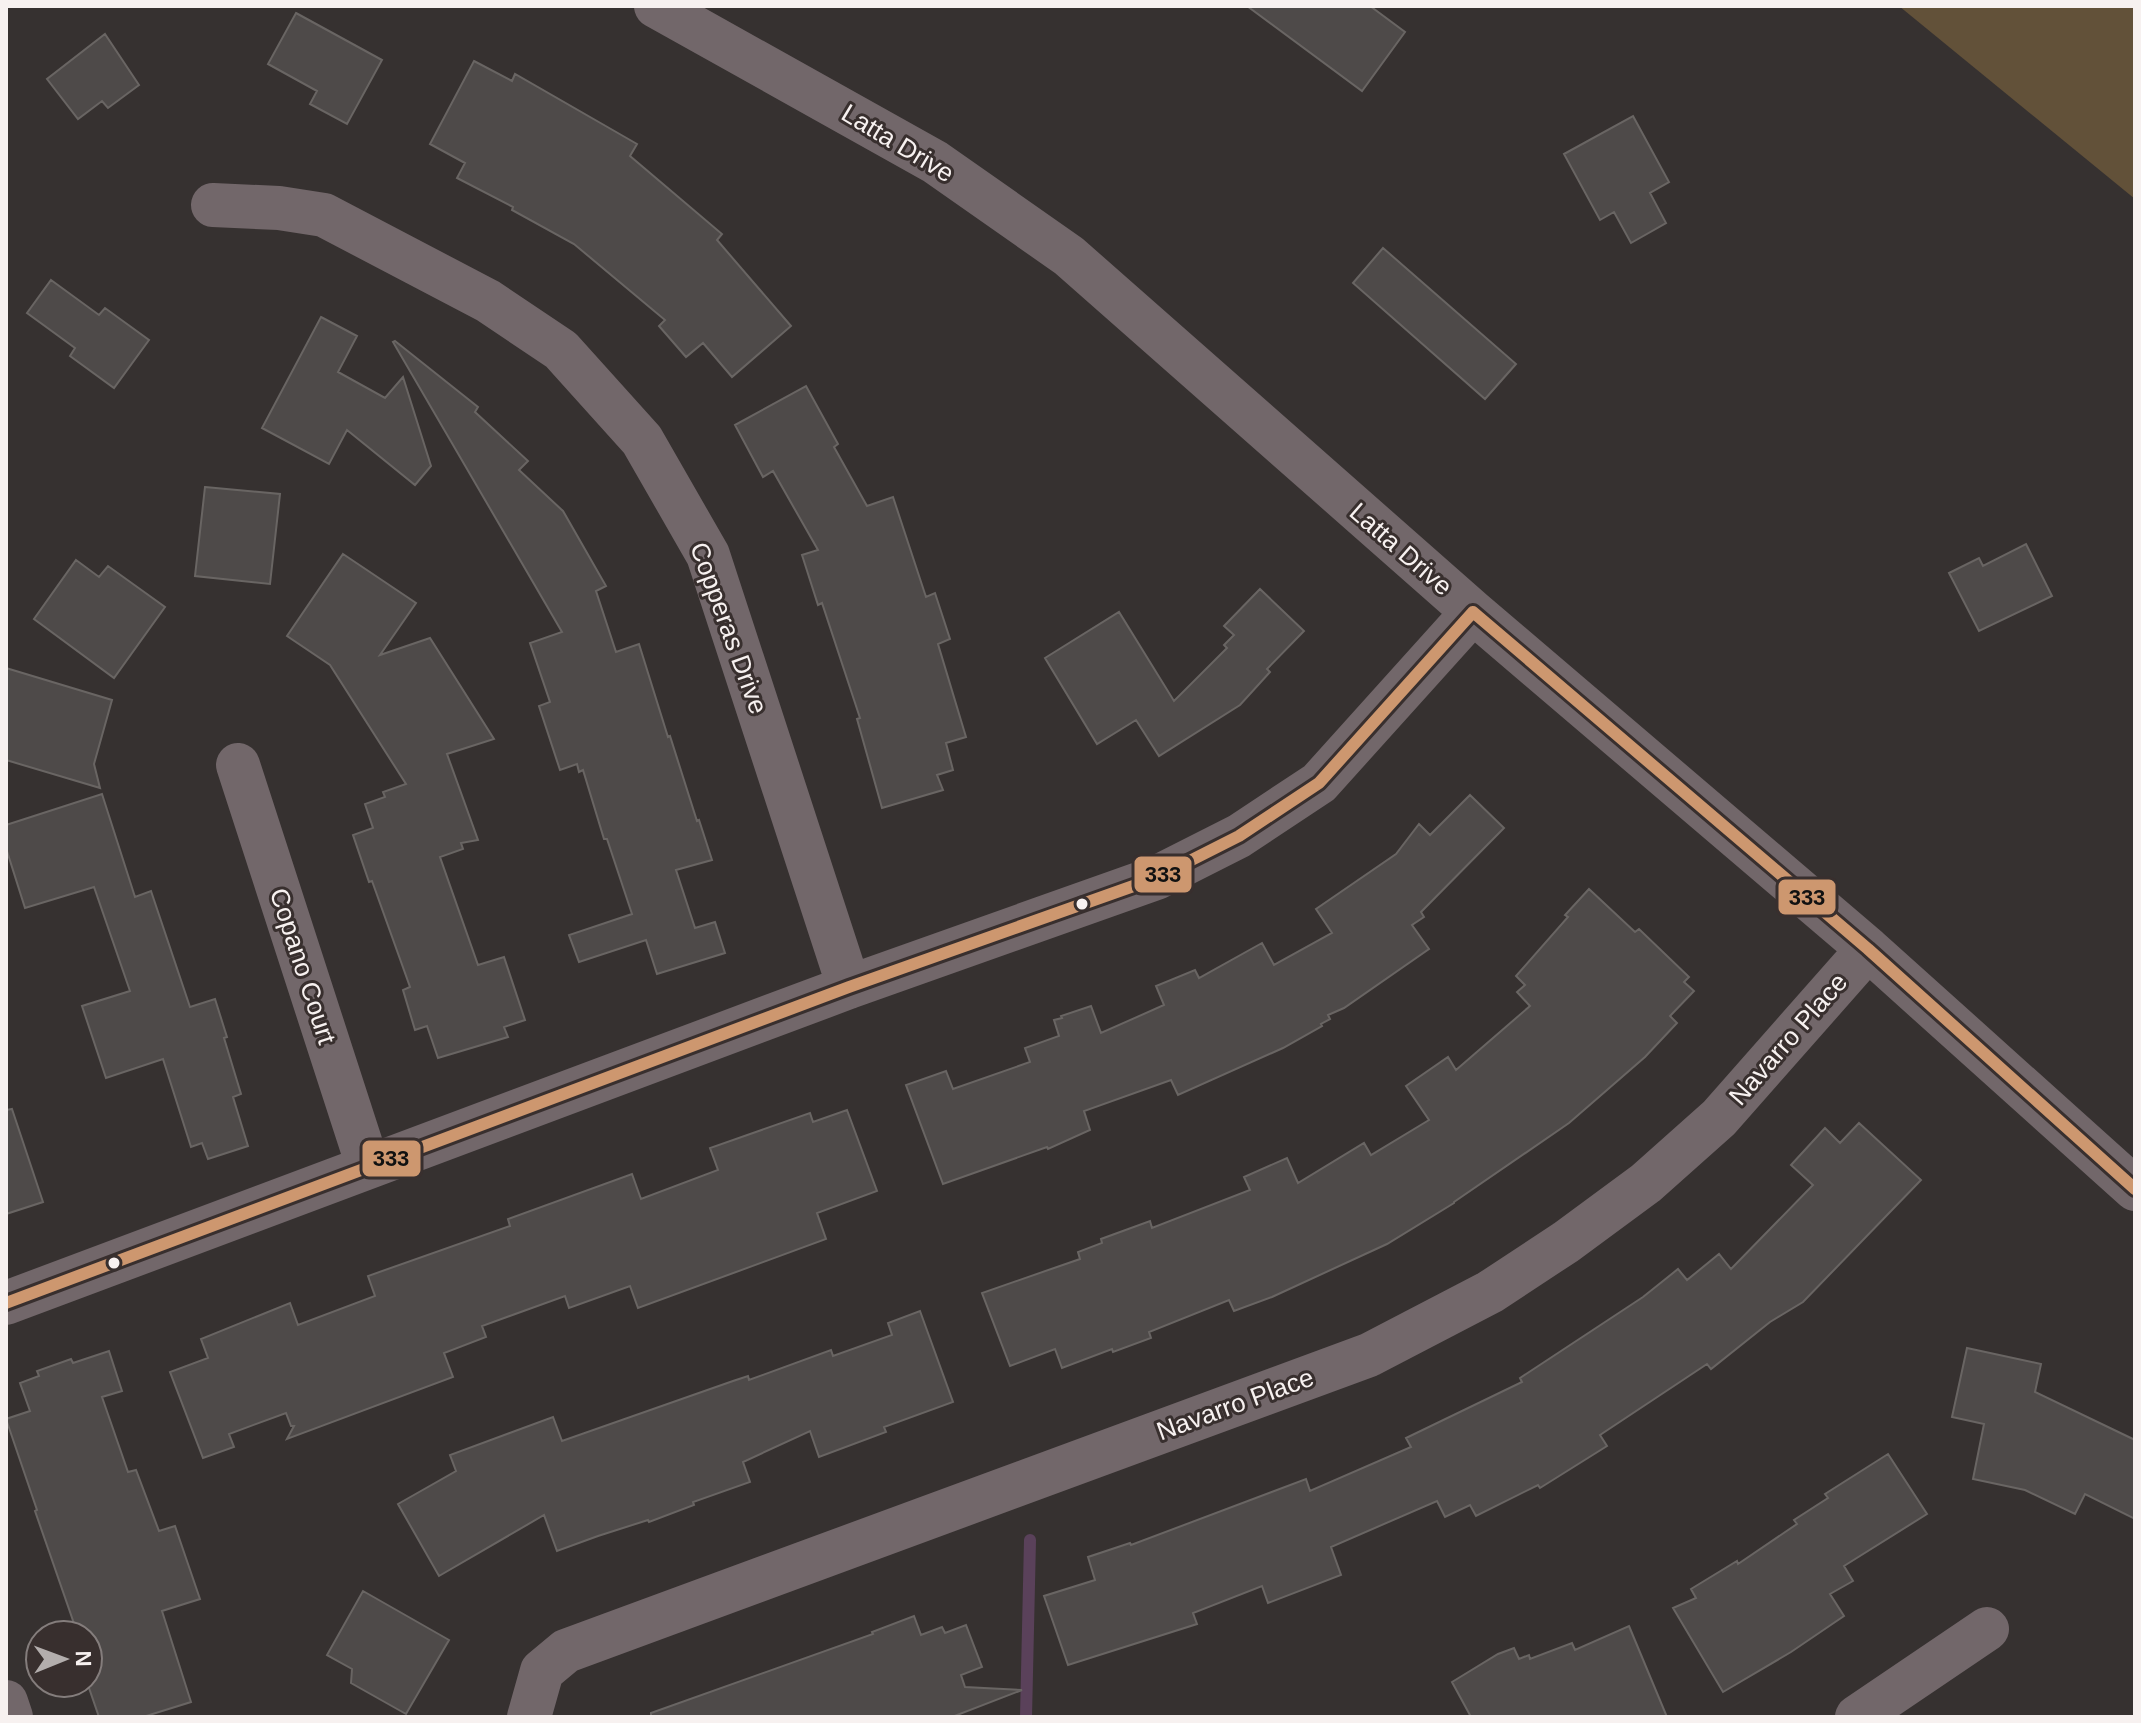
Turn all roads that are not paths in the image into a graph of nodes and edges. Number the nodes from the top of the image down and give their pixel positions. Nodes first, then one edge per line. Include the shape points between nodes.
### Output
1 (656, 6) edge
2 (213, 205) dead end
3 (1473, 612) junction
4 (238, 765) dead end
5 (1868, 949) junction
6 (849, 987) junction
7 (368, 1166) junction
8 (2135, 1189) edge
9 (6, 1303) edge
10 (1987, 1629) dead end
11 (6, 1702) edge
12 (11, 1717) edge
13 (529, 1717) edge
14 (1857, 1717) edge

1 - 3 street, Latta Drive via 935,162 1069,256
2 - 6 street, Copperas Drive via 324,215 488,301 561,350 642,440 708,555
3 - 5 street, Latta Drive
3 - 6 street via 1319,783 1239,836 1156,878
4 - 7 street, Copano Court
5 - 8 street, Latta Drive
5 - 13 street, Navarro Place via 1719,1118 1646,1183 1490,1292 1369,1355 566,1651 542,1671
6 - 7 street
7 - 9 street
10 - 14 street
11 - 12 street

